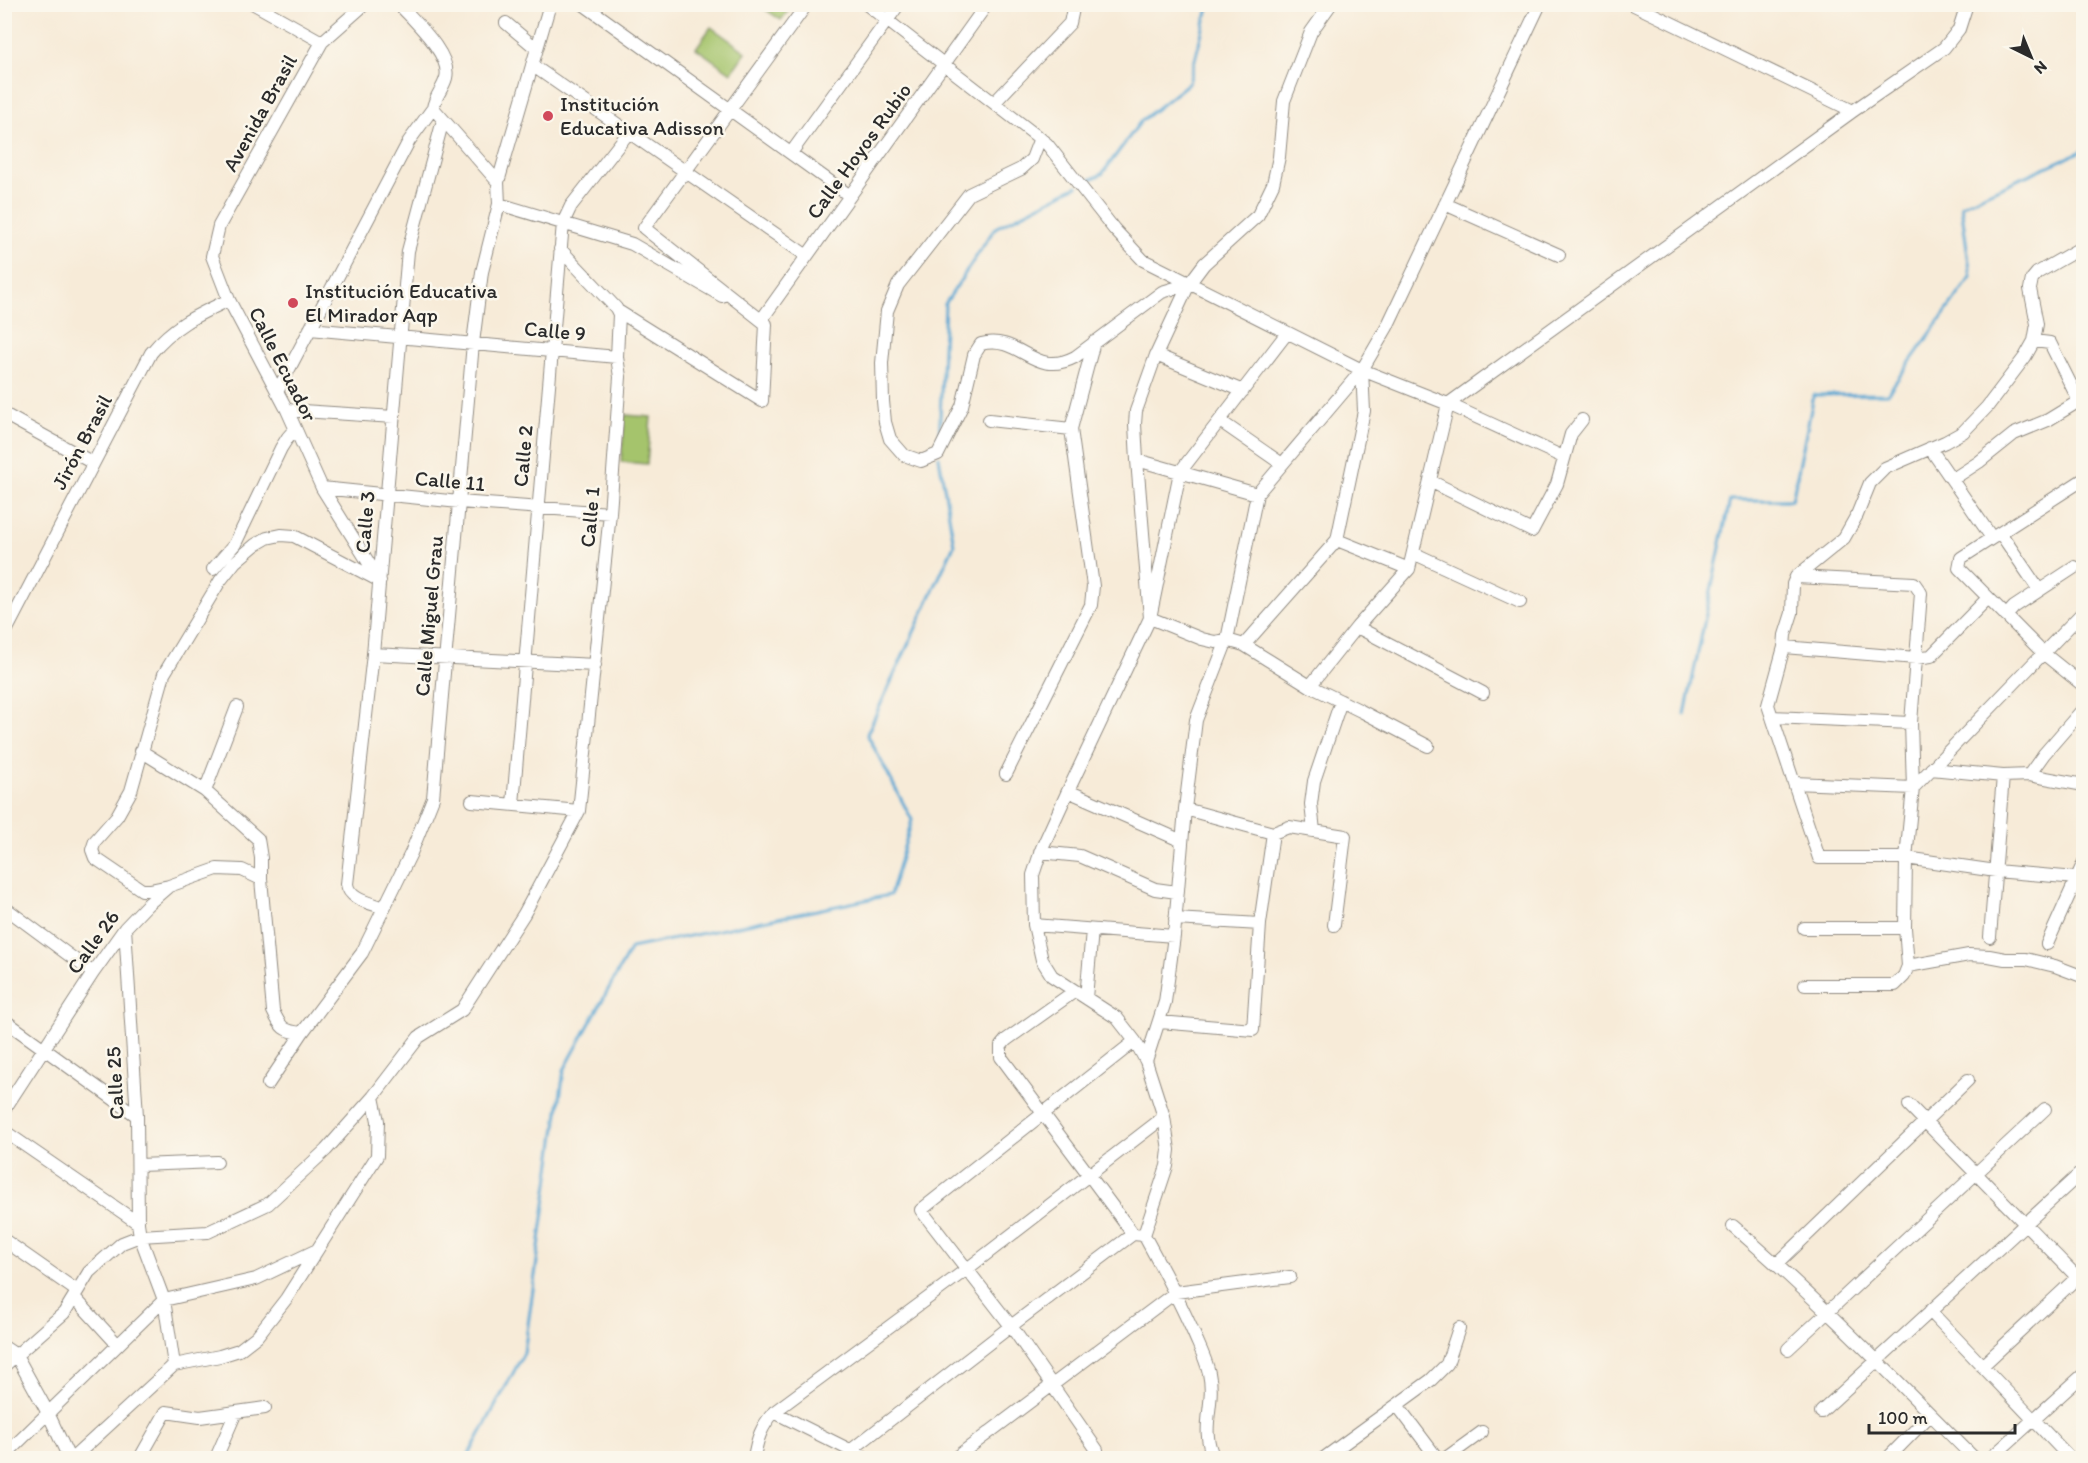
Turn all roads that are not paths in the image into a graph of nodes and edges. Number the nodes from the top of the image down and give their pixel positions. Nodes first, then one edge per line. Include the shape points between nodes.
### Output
1 (254, 4) edge
2 (365, 4) edge
3 (399, 4) edge
4 (550, 4) edge
5 (583, 4) edge
6 (807, 4) edge
7 (866, 4) edge
8 (899, 4) edge
9 (987, 4) edge
10 (1074, 4) edge
11 (1331, 4) edge
12 (1540, 4) edge
13 (1632, 4) edge
14 (1967, 4) edge
15 (887, 21) junction
16 (506, 23) dead end
17 (322, 42) junction
18 (537, 49) junction
19 (532, 65) junction
20 (944, 65) junction
21 (994, 103) junction
22 (434, 108) junction
23 (730, 110) junction
24 (1853, 111) junction
25 (443, 120) junction
26 (629, 132) junction
27 (1040, 138) junction
28 (791, 153) junction
29 (686, 172) junction
30 (498, 182) junction
31 (850, 196) junction
32 (499, 204) junction
33 (1445, 204) junction
34 (563, 223) junction
35 (561, 249) junction
36 (2082, 251) edge
37 (1559, 255) dead end
38 (212, 256) joint
39 (807, 256) junction
40 (1189, 285) junction
41 (229, 300) junction
42 (618, 311) junction
43 (762, 319) junction
44 (645, 328) junction
45 (310, 329) junction
46 (1287, 333) junction
47 (401, 337) junction
48 (618, 339) junction
49 (2034, 341) junction
50 (1094, 342) junction
51 (473, 344) junction
52 (552, 350) junction
53 (1156, 355) junction
54 (617, 357) junction
55 (1362, 370) junction
56 (1243, 391) junction
57 (277, 392) junction
58 (2081, 399) edge
59 (1448, 404) junction
60 (286, 410) junction
61 (4, 414) edge
62 (394, 417) junction
63 (989, 420) dead end
64 (1582, 420) dead end
65 (1220, 421) junction
66 (295, 429) junction
67 (1071, 429) junction
68 (1930, 448) junction
69 (1563, 457) junction
70 (1137, 460) junction
71 (93, 463) junction
72 (1282, 464) junction
73 (1180, 472) junction
74 (1953, 479) junction
75 (2084, 479) edge
76 (1430, 481) junction
77 (322, 488) junction
78 (1257, 494) junction
79 (388, 495) junction
80 (459, 502) junction
81 (538, 507) junction
82 (610, 513) junction
83 (1997, 536) junction
84 (1337, 540) junction
85 (235, 544) junction
86 (249, 550) junction
87 (1413, 553) junction
88 (2075, 567) dead end
89 (213, 569) dead end
90 (1409, 569) junction
91 (1796, 577) junction
92 (380, 581) junction
93 (2039, 590) junction
94 (1988, 598) junction
95 (1520, 602) dead end
96 (2084, 611) edge
97 (2006, 616) junction
98 (1150, 618) junction
99 (1357, 627) junction
100 (4, 635) edge
101 (1227, 640) junction
102 (1244, 645) junction
103 (1784, 647) junction
104 (2043, 653) junction
105 (373, 654) junction
106 (445, 657) junction
107 (1916, 658) junction
108 (524, 662) junction
109 (595, 665) junction
110 (1310, 686) junction
111 (2084, 686) edge
112 (1483, 693) dead end
113 (1341, 701) junction
114 (237, 707) dead end
115 (2084, 708) edge
116 (1772, 717) junction
117 (1911, 723) junction
118 (1428, 747) dead end
119 (141, 751) junction
120 (1931, 770) junction
121 (1006, 774) dead end
122 (2029, 775) junction
123 (2003, 776) junction
124 (1794, 783) junction
125 (2084, 785) edge
126 (1913, 788) junction
127 (205, 791) junction
128 (1068, 791) junction
129 (472, 801) dead end
130 (513, 804) junction
131 (1185, 809) junction
132 (579, 811) junction
133 (1314, 831) junction
134 (1273, 832) junction
135 (1182, 841) junction
136 (1040, 852) junction
137 (1906, 858) junction
138 (2084, 861) edge
139 (1996, 871) junction
140 (261, 879) junction
141 (2080, 879) edge
142 (169, 886) junction
143 (1178, 892) junction
144 (4, 907) edge
145 (384, 908) junction
146 (1175, 919) junction
147 (1260, 924) junction
148 (1034, 925) junction
149 (1334, 925) dead end
150 (125, 928) junction
151 (1804, 928) dead end
152 (1905, 928) junction
153 (1092, 930) junction
154 (1174, 936) junction
155 (1990, 937) dead end
156 (2047, 944) dead end
157 (1908, 966) junction
158 (93, 973) junction
159 (2084, 977) edge
160 (1805, 985) dead end
161 (1075, 991) junction
162 (1086, 998) junction
163 (4, 1020) edge
164 (1160, 1022) junction
165 (302, 1033) junction
166 (1135, 1041) junction
167 (44, 1048) junction
168 (1146, 1061) junction
169 (1968, 1080) dead end
170 (268, 1084) dead end
171 (373, 1096) junction
172 (1909, 1105) dead end
173 (2045, 1109) dead end
174 (4, 1110) edge
175 (1042, 1113) junction
176 (137, 1116) junction
177 (1164, 1117) junction
178 (1925, 1121) junction
179 (4, 1131) edge
180 (217, 1162) dead end
181 (139, 1165) junction
182 (2084, 1170) edge
183 (1976, 1173) junction
184 (1088, 1175) junction
185 (138, 1222) junction
186 (2025, 1224) junction
187 (1732, 1226) dead end
188 (1138, 1235) junction
189 (140, 1236) junction
190 (4, 1240) edge
191 (318, 1249) junction
192 (1777, 1264) junction
193 (967, 1269) junction
194 (1290, 1277) dead end
195 (2081, 1278) edge
196 (1176, 1292) junction
197 (76, 1294) junction
198 (164, 1300) junction
199 (1929, 1311) junction
200 (1828, 1313) junction
201 (1011, 1326) junction
202 (1459, 1328) dead end
203 (118, 1345) junction
204 (4, 1347) edge
205 (1788, 1349) dead end
206 (16, 1354) junction
207 (1876, 1360) junction
208 (174, 1365) junction
209 (4, 1366) edge
210 (1982, 1366) junction
211 (2084, 1374) edge
212 (1052, 1385) junction
213 (1396, 1405) junction
214 (265, 1408) dead end
215 (236, 1412) junction
216 (774, 1412) junction
217 (1821, 1412) dead end
218 (48, 1413) junction
219 (1930, 1415) junction
220 (2033, 1420) junction
221 (1482, 1432) dead end
222 (1097, 1450) dead end
223 (850, 1455) edge
224 (4, 1456) edge
225 (71, 1458) edge
226 (140, 1458) edge
227 (216, 1458) edge
228 (754, 1458) edge
229 (866, 1458) edge
230 (955, 1458) edge
231 (1214, 1458) edge
232 (1324, 1458) edge
233 (1437, 1458) edge
234 (1446, 1458) edge
235 (1888, 1458) edge
236 (1974, 1458) edge
237 (1991, 1458) edge
238 (2070, 1458) edge

1 - 17 street
2 - 17 street, Avenida Brasil
3 - 22 street via 442,54 447,66
4 - 18 street, Calle Miguel Grau
5 - 23 street
6 - 23 street
7 - 15 street
8 - 15 street
9 - 20 street, Calle Hoyos Rubio
10 - 21 street via 1070,23
11 - 40 street via 1311,32 1284,100 1279,157 1268,194 1257,215 1204,264
12 - 33 street
13 - 24 street
14 - 24 street via 1959,29 1944,48
15 - 20 street
15 - 28 street
16 - 18 street
17 - 38 street, Avenida Brasil via 219,226
18 - 19 street, Calle Miguel Grau
19 - 26 street
19 - 30 street, Calle Miguel Grau
20 - 21 street
20 - 31 street, Calle Hoyos Rubio
21 - 27 street
22 - 25 street
22 - 45 street via 409,141
23 - 28 street
23 - 29 street
24 - 59 street
25 - 30 street
25 - 47 street, Calle 3 via 408,251
26 - 29 street
26 - 34 street, Calle 2 via 571,206
27 - 40 street via 1143,260
27 - 50 street via 1032,159 1021,169 969,194 898,285 887,311 882,363 885,422 890,439 904,455 921,461 938,454 962,406 974,355 981,344 994,341 1010,345 1042,363 1053,364 1065,362
28 - 31 street
29 - 39 street
29 - 43 street via 644,228
30 - 32 street, Calle Miguel Grau
31 - 39 street, Calle Hoyos Rubio
32 - 34 street
32 - 51 street, Calle Miguel Grau via 482,272
33 - 37 street
33 - 55 street via 1387,327
34 - 35 street, Calle 2
34 - 43 street via 632,244
35 - 42 street
35 - 52 street, Calle 2
36 - 49 street via 2032,279 2030,289 2037,324
38 - 41 street, Calle Ecuador
39 - 43 street, Calle Hoyos Rubio
40 - 46 street
40 - 50 street via 1162,292
40 - 53 street
41 - 57 street, Calle Ecuador
41 - 71 street, Jirón Brasil via 186,320 165,336
42 - 44 street
42 - 48 street, Calle 1
43 - 44 street via 767,333 762,401
44 - 48 street via 635,327
45 - 47 street, Calle 9
45 - 57 street
46 - 55 street
46 - 56 street
47 - 51 street, Calle 9
47 - 62 street, Calle 3
48 - 54 street, Calle 1
49 - 58 street via 2050,343
49 - 68 street via 1987,407 1963,432
50 - 67 street
51 - 52 street, Calle 9
51 - 80 street, Calle Miguel Grau
52 - 54 street, Calle 9
52 - 81 street, Calle 2
53 - 56 street
53 - 70 street via 1136,411
54 - 82 street, Calle 1 via 620,377
55 - 59 street
55 - 72 street
55 - 84 street via 1364,411
56 - 65 street
57 - 60 street, Calle Ecuador
58 - 74 street via 2049,420 2014,434
59 - 69 street
59 - 76 street
60 - 62 street
60 - 66 street, Calle Ecuador
61 - 71 street
62 - 79 street, Calle 3
63 - 67 street
64 - 69 street via 1571,434
65 - 72 street
65 - 73 street
66 - 77 street, Calle Ecuador
66 - 85 street via 281,448
67 - 121 street via 1093,586 1090,605
68 - 74 street
68 - 91 street via 1886,468 1870,483 1844,538
69 - 76 street via 1557,484 1532,531
70 - 73 street
70 - 98 street
71 - 100 street, Jirón Brasil
72 - 78 street
73 - 78 street
73 - 98 street
74 - 83 street
75 - 83 street
76 - 87 street
77 - 79 street, Calle 11
77 - 92 street, Calle Ecuador
78 - 101 street
79 - 80 street, Calle 11
79 - 92 street, Calle 3
80 - 81 street, Calle 11
80 - 106 street, Calle Miguel Grau
81 - 82 street, Calle 11
81 - 108 street, Calle 2
82 - 109 street, Calle 1
83 - 93 street
83 - 94 street via 1961,558 1959,568
84 - 90 street
84 - 102 street
85 - 86 street
85 - 89 street
86 - 92 street via 267,538 294,536
86 - 119 street via 220,581 164,674
87 - 90 street
87 - 95 street
88 - 93 street
90 - 99 street
91 - 103 street
91 - 107 street via 1914,583 1921,593
92 - 105 street, Calle 3
93 - 97 street
94 - 97 street
94 - 107 street via 1931,656
96 - 104 street
97 - 104 street
98 - 101 street via 1202,639
98 - 128 street
99 - 110 street
99 - 112 street
101 - 102 street
101 - 131 street via 1196,720
102 - 110 street
103 - 107 street
103 - 116 street via 1768,705
104 - 111 street
104 - 120 street
105 - 106 street
105 - 145 street, Calle 3 via 347,888 351,895
106 - 108 street
106 - 145 street, Calle Miguel Grau via 433,798
107 - 117 street
108 - 109 street
108 - 130 street, Calle 2
109 - 132 street, Calle 1
110 - 113 street
113 - 118 street
113 - 133 street via 1314,781
114 - 127 street
115 - 122 street
116 - 117 street
116 - 124 street
117 - 126 street
119 - 127 street
119 - 142 street via 131,791 92,850 95,858 142,890
120 - 123 street
120 - 126 street
122 - 123 street
122 - 125 street
123 - 139 street
124 - 126 street
124 - 137 street via 1819,858
126 - 137 street
127 - 140 street via 258,839
128 - 135 street
128 - 136 street
129 - 130 street
130 - 132 street
131 - 134 street
131 - 135 street
132 - 171 street via 524,914 462,1010 419,1037
133 - 134 street via 1289,827
133 - 149 street via 1345,836
134 - 147 street
135 - 143 street
136 - 143 street via 1080,856 1155,889
136 - 148 street via 1033,875
137 - 139 street
137 - 152 street
138 - 141 street
139 - 141 street
139 - 155 street
140 - 142 street, Calle 26 via 242,870 217,869
140 - 165 street via 273,1011 280,1026
141 - 156 street
142 - 150 street, Calle 26
143 - 146 street
144 - 158 street
145 - 165 street, Calle Miguel Grau via 362,953
146 - 147 street
146 - 154 street
147 - 164 street via 1253,1030
148 - 153 street
148 - 161 street via 1042,960 1052,976
150 - 158 street, Calle 26
150 - 176 street, Calle 25
151 - 152 street
152 - 157 street
153 - 154 street
153 - 162 street
154 - 164 street
157 - 159 street via 1969,955 1989,956 2026,959
157 - 160 street via 1894,985
158 - 167 street, Calle 26
161 - 162 street
161 - 175 street via 1001,1046 1001,1057
162 - 166 street via 1117,1018
163 - 167 street
164 - 168 street
165 - 170 street, Calle Miguel Grau
166 - 168 street
166 - 175 street
167 - 174 street, Calle 26
167 - 176 street
168 - 177 street
169 - 178 street
171 - 189 street via 327,1150 267,1203 208,1232
171 - 191 street via 378,1121 377,1156
172 - 178 street
173 - 183 street
175 - 184 street
175 - 193 street via 921,1210
176 - 181 street, Calle 25
177 - 184 street
177 - 188 street via 1167,1166
178 - 183 street
178 - 192 street
179 - 185 street
180 - 181 street
181 - 185 street, Calle 25
182 - 186 street
183 - 186 street
183 - 200 street
184 - 188 street
184 - 193 street
185 - 189 street, Calle 25
186 - 195 street
186 - 199 street
187 - 192 street
188 - 196 street
188 - 201 street
189 - 197 street via 122,1243 89,1272
189 - 198 street, Calle 25
190 - 197 street
191 - 198 street via 256,1279
191 - 208 street via 257,1336 239,1350
192 - 200 street
193 - 201 street
193 - 216 street
194 - 196 street
195 - 210 street
196 - 212 street
196 - 231 street via 1209,1371 1212,1392 1206,1429
197 - 203 street
197 - 206 street via 63,1313
198 - 203 street
198 - 208 street, Calle 25
199 - 207 street
199 - 210 street
200 - 205 street
200 - 207 street
201 - 212 street
201 - 223 street
202 - 213 street via 1447,1364
203 - 218 street
204 - 206 street
206 - 209 street
206 - 218 street
207 - 217 street
207 - 219 street
208 - 225 street
210 - 220 street
211 - 220 street
212 - 222 street
212 - 230 street
213 - 232 street
213 - 233 street
214 - 215 street
215 - 226 street via 200,1417 166,1412
215 - 227 street
216 - 223 street
216 - 228 street via 763,1425
218 - 224 street
218 - 225 street
219 - 235 street
219 - 236 street
220 - 237 street
220 - 238 street
221 - 234 street
223 - 229 street

